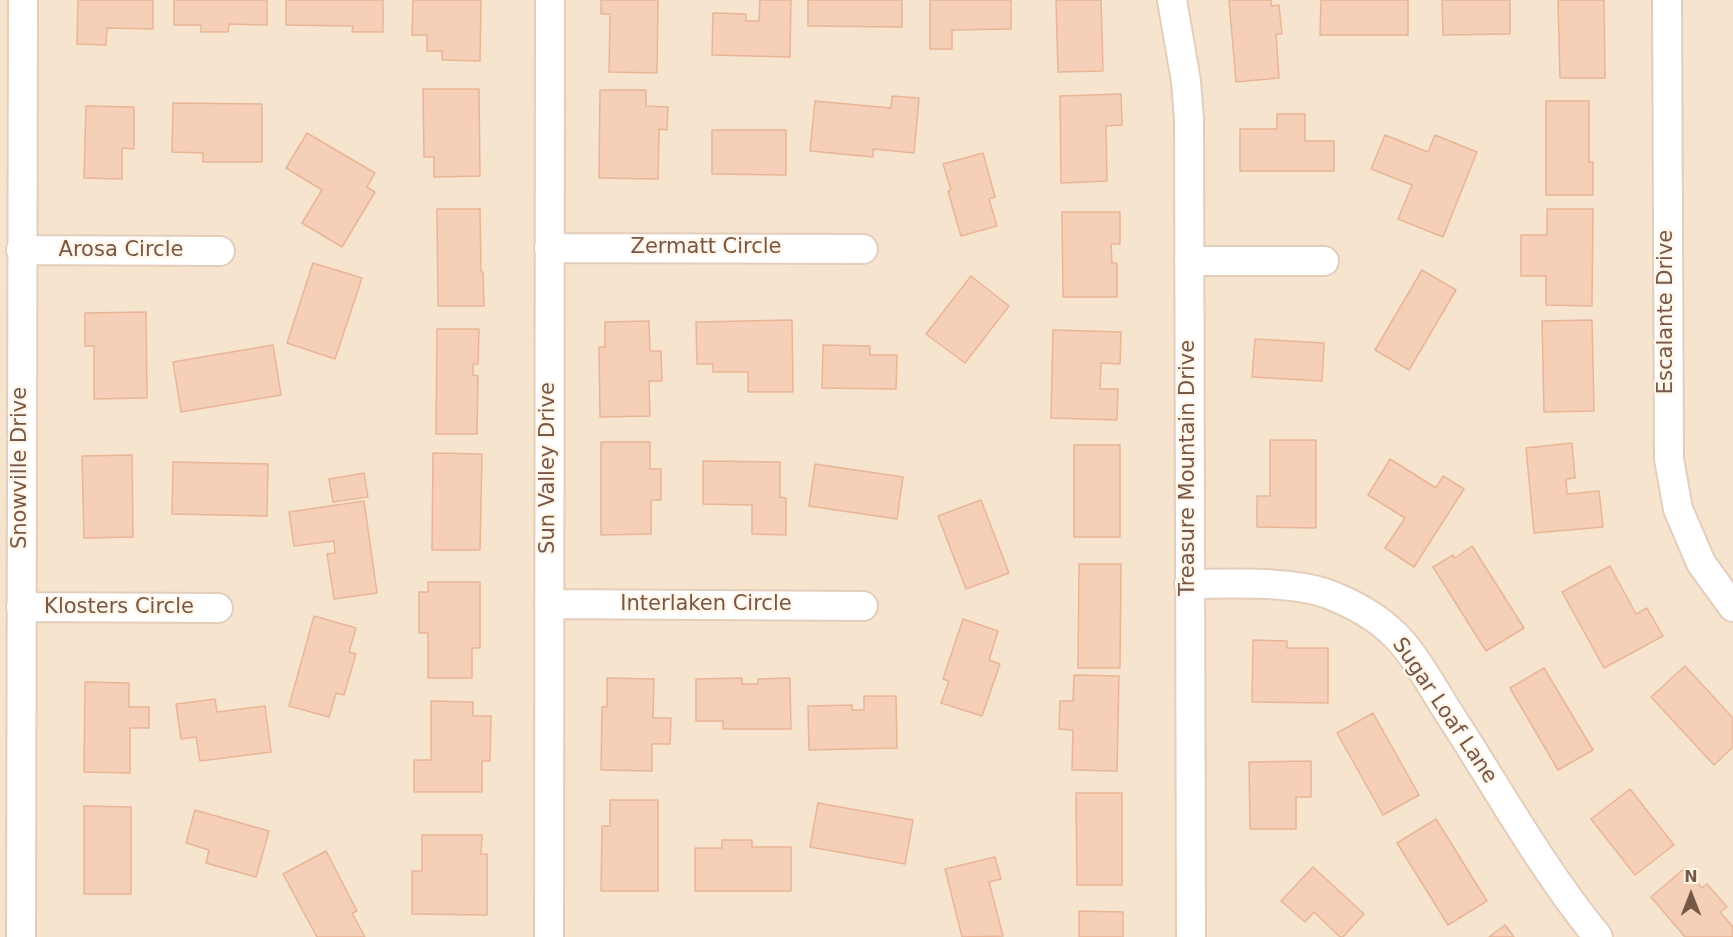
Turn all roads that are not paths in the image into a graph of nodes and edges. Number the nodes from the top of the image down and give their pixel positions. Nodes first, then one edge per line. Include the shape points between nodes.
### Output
1 (23, 0) edge
2 (550, 0) edge
3 (1172, 0) edge
4 (1667, 0) edge
5 (549, 248) junction
6 (863, 249) dead end
7 (21, 250) junction
8 (220, 251) dead end
9 (1189, 261) junction
10 (1324, 261) dead end
11 (1189, 584) junction
12 (549, 604) junction
13 (863, 606) dead end
14 (21, 607) junction
15 (1733, 607) edge
16 (218, 608) dead end
17 (21, 937) edge
18 (549, 937) edge
19 (1191, 937) edge
20 (1598, 937) edge

1 - 7 street, Snowville Drive
2 - 5 street, Sun Valley Drive
3 - 9 street, Treasure Mountain Drive via 1188,109
4 - 15 street, Escalante Drive via 1669,459 1678,509 1701,563
5 - 6 street, Zermatt Circle
5 - 12 street, Sun Valley Drive
7 - 8 street, Arosa Circle
7 - 14 street, Snowville Drive
9 - 10 street
9 - 11 street, Treasure Mountain Drive
11 - 19 street, Treasure Mountain Drive
11 - 20 street, Sugar Loaf Lane via 1290,586 1331,595 1368,614 1395,635 1418,665 1540,861
12 - 13 street, Interlaken Circle
12 - 18 street, Sun Valley Drive
14 - 16 street, Klosters Circle
14 - 17 street, Snowville Drive

